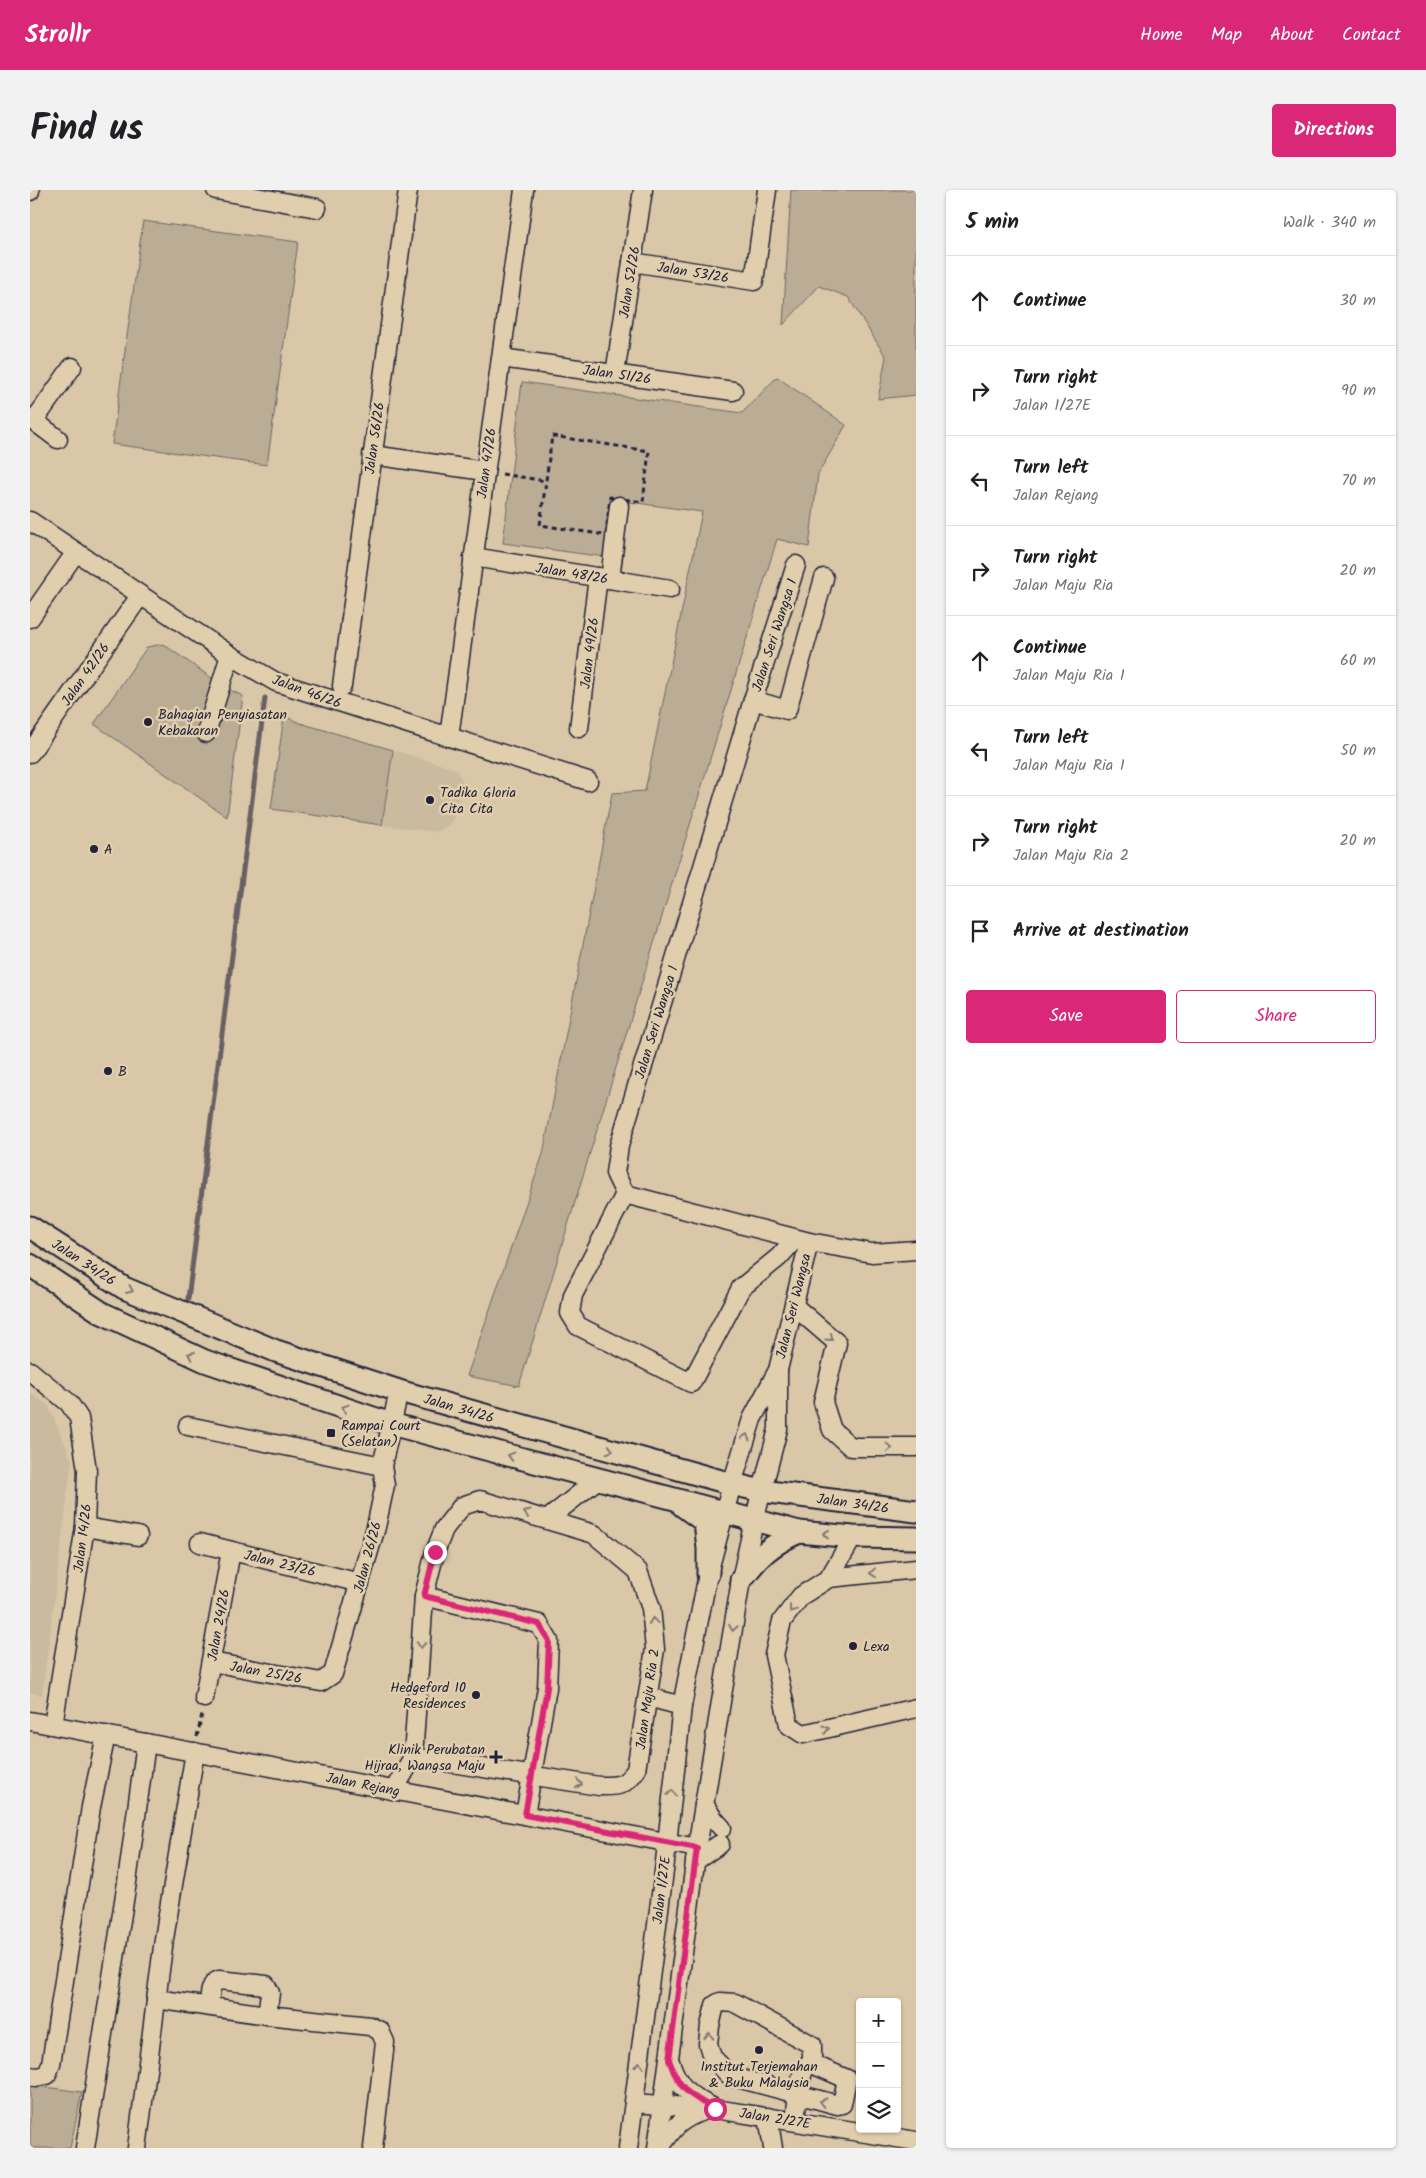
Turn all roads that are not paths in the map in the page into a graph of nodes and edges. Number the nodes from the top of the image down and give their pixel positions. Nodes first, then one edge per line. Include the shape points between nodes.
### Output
1 (216, 190) edge
2 (408, 190) edge
3 (524, 190) edge
4 (643, 190) edge
5 (767, 190) edge
6 (268, 195) edge
7 (317, 208) dead end
8 (632, 262) junction
9 (501, 358) junction
10 (72, 367) dead end
11 (615, 374) junction
12 (733, 391) dead end
13 (32, 419) edge
14 (58, 438) dead end
15 (372, 455) junction
16 (485, 472) junction
17 (619, 506) dead end
18 (30, 521) edge
19 (76, 552) junction
20 (473, 558) junction
21 (796, 565) dead end
22 (604, 578) junction
23 (824, 578) dead end
24 (670, 589) dead end
25 (140, 596) junction
26 (30, 618) edge
27 (230, 655) junction
28 (342, 686) dead end
29 (753, 700) junction
30 (579, 728) dead end
31 (206, 733) dead end
32 (448, 737) junction
33 (30, 753) edge
34 (588, 781) dead end
35 (625, 1194) junction
36 (30, 1227) edge
37 (802, 1241) junction
38 (916, 1250) edge
39 (30, 1265) edge
40 (794, 1306) junction
41 (778, 1370) junction
42 (30, 1371) edge
43 (398, 1391) junction
44 (391, 1424) junction
45 (188, 1426) dead end
46 (916, 1447) edge
47 (382, 1466) junction
48 (598, 1480) junction
49 (732, 1484) junction
50 (762, 1491) junction
51 (665, 1497) junction
52 (916, 1511) edge
53 (724, 1513) junction
54 (548, 1519) junction
55 (754, 1521) junction
56 (85, 1526) junction
57 (799, 1532) junction
58 (138, 1536) dead end
59 (853, 1537) junction
60 (916, 1538) edge
61 (200, 1542) dead end
62 (231, 1551) junction
63 (916, 1569) edge
64 (708, 1574) junction
65 (829, 1578) junction
66 (741, 1580) junction
67 (360, 1583) junction
68 (424, 1596) junction
69 (211, 1662) junction
70 (321, 1682) joint
71 (648, 1697) junction
72 (204, 1698) road end
73 (682, 1706) junction
74 (916, 1708) edge
75 (30, 1721) edge
76 (53, 1725) junction
77 (106, 1735) junction
78 (146, 1743) junction
79 (194, 1752) junction
80 (413, 1757) junction
81 (530, 1777) junction
82 (394, 1790) junction
83 (704, 1804) junction
84 (525, 1815) junction
85 (667, 1842) junction
86 (696, 1854) junction
87 (156, 1999) junction
88 (209, 2006) junction
89 (267, 2015) junction
90 (669, 2060) junction
91 (812, 2064) junction
92 (30, 2076) edge
93 (798, 2096) junction
94 (634, 2103) junction
95 (663, 2105) junction
96 (712, 2109) junction
97 (768, 2117) junction
98 (795, 2121) junction
99 (916, 2141) edge
100 (85, 2148) edge
101 (137, 2148) edge
102 (374, 2148) edge
103 (628, 2148) edge
104 (659, 2148) edge
105 (773, 2148) edge

1 - 6 street
2 - 15 street, Jalan 56/26
3 - 9 street, Jalan 47/26
4 - 8 street, Jalan 52/26
5 - 8 street, Jalan 53/26 via 754,281
6 - 7 street
8 - 11 street, Jalan 52/26
9 - 11 street, Jalan 51/26
9 - 16 street, Jalan 47/26
10 - 13 street
11 - 12 street, Jalan 51/26
13 - 14 street
15 - 16 street
15 - 28 street, Jalan 56/26
16 - 20 street, Jalan 47/26
17 - 22 street, Jalan 49/26
18 - 19 street, Jalan 46/26
19 - 25 street, Jalan 46/26
19 - 26 street
20 - 22 street, Jalan 48/26
20 - 32 street, Jalan 47/26
21 - 29 street, Jalan Seri Wangsa 1
22 - 24 street, Jalan 48/26
22 - 30 street, Jalan 49/26
23 - 29 street via 786,710
25 - 27 street, Jalan 46/26
25 - 33 street, Jalan 42/26
27 - 31 street
27 - 32 street, Jalan 46/26 via 276,682
29 - 35 street, Jalan Seri Wangsa 1 via 619,1146 615,1173
32 - 34 street, Jalan 46/26
35 - 37 street
35 - 37 street via 573,1295 570,1314 578,1326 691,1383 741,1288
36 -> 43 main road, Jalan 34/26 via 124,1288 276,1351
37 - 38 street via 872,1252
37 - 40 street, Jalan Seri Wangsa
44 -> 39 main road via 206,1361 102,1313
40 - 41 street, Jalan Seri Wangsa
40 -> 46 street via 837,1343 823,1402 832,1430 850,1447
49 -> 41 street, Jalan Seri Wangsa via 752,1419
41 - 50 street, Jalan Seri Wangsa via 778,1429
42 - 56 street, Jalan 14/26 via 69,1403 79,1418 87,1470
43 - 44 street, Jalan 26/26
43 -> 49 main road, Jalan 34/26
44 - 47 street, Jalan 26/26
48 -> 44 main road
45 - 47 street
47 - 67 street, Jalan 26/26 via 385,1485
48 - 51 main road
48 - 54 street
49 - 50 main road, Jalan 34/26
49 - 53 street
50 - 52 main road, Jalan 34/26
50 - 55 street
51 - 53 main road
51 - 64 main road via 704,1522
53 - 55 main road
53 - 64 street
54 -> 68 street, Jalan Maju Ria 2 via 480,1500 462,1506 444,1529
71 -> 54 street, Jalan Maju Ria 2 via 655,1649 652,1608 638,1571 594,1534
55 - 57 main road
55 - 66 street
56 - 58 street
56 - 76 street, Jalan 14/26
59 -> 57 main road
57 - 66 main road via 768,1548
59 - 60 main road
59 - 65 street
61 - 62 street, Jalan 23/26
62 - 67 street, Jalan 23/26
62 - 69 street, Jalan 24/26
63 -> 65 street
64 - 73 street, Jalan 1/27E
65 -> 74 street via 801,1596 782,1621 774,1656 789,1725 803,1734
66 -> 83 street
67 - 70 street, Jalan 26/26 via 333,1674
68 -> 80 street, Jalan Maju Ria 2
68 - 81 street via 539,1624 549,1641 547,1688
69 - 70 street, Jalan 25/26
69 - 72 street, Jalan 24/26
71 - 73 street
81 -> 71 street, Jalan Maju Ria 2 via 599,1786 620,1786 629,1781 636,1770
85 -> 73 street, Jalan 1/27E
75 - 76 street, Jalan Rejang
76 - 77 street, Jalan Rejang
77 - 78 street, Jalan Rejang
77 - 92 street via 91,1807 51,2064 47,2075
78 - 79 street, Jalan Rejang
78 - 100 street
79 - 82 street, Jalan Rejang
79 - 87 street
80 - 81 street, Jalan Maju Ria 2
80 - 82 street
81 - 84 street
82 - 84 street, Jalan Rejang
83 - 86 street
83 - 86 street via 721,1836
84 - 85 street, Jalan Rejang
85 - 86 street, Jalan Rejang
94 -> 85 street, Jalan 1/27E
86 - 90 street
87 - 88 street
87 - 101 street
88 - 89 street
88 - 89 street via 215,1981 266,1986 270,1993
89 - 102 street via 370,2026 380,2031 385,2042
90 - 95 street
90 - 96 street via 676,2080 685,2091
91 - 93 street via 803,2069
91 -> 93 street via 847,2079 842,2104
93 -> 91 street via 730,2076 719,2066 708,2044 716,2004 735,2003 812,2045
93 - 98 street
94 - 95 street, Jalan 2/27E
94 - 103 street, Jalan 1/27E
95 - 96 street, Jalan 2/27E
95 - 104 street
96 - 97 street, Jalan 2/27E
96 - 104 street via 686,2118
97 - 98 street, Jalan 2/27E
97 - 105 street
98 - 99 street, Jalan 2/27E

